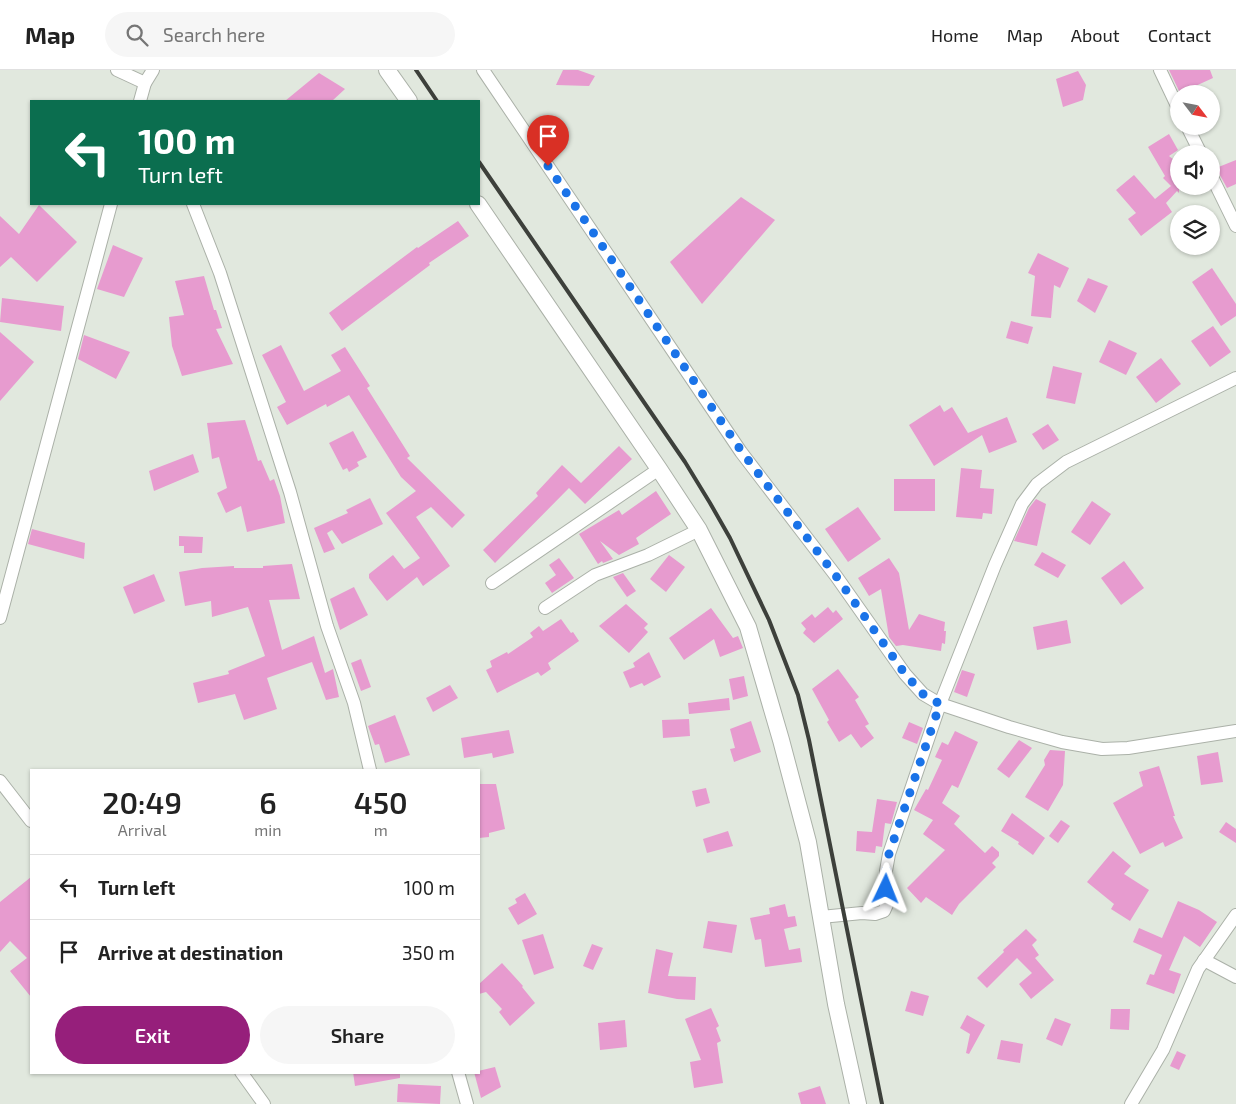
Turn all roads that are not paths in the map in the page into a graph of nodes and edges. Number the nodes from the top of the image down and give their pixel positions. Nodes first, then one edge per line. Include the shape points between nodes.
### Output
1 (118, 70) edge
2 (153, 70) edge
3 (387, 70) edge
4 (483, 70) edge
5 (1160, 70) edge
6 (145, 83) junction
7 (1170, 91) edge
8 (140, 100) edge
9 (407, 100) edge
10 (1220, 193) edge
11 (110, 205) edge
12 (193, 205) edge
13 (479, 205) edge
14 (1236, 226) edge
15 (1236, 378) edge
16 (659, 469) junction
17 (699, 530) junction
18 (492, 583) dead end
19 (546, 608) dead end
20 (0, 618) edge
21 (940, 704) junction
22 (1236, 731) edge
23 (370, 769) edge
24 (0, 781) edge
25 (30, 820) edge
26 (1236, 915) edge
27 (821, 918) junction
28 (1204, 960) junction
29 (1236, 977) edge
30 (242, 1074) edge
31 (459, 1074) edge
32 (264, 1104) edge
33 (467, 1104) edge
34 (858, 1104) edge
35 (1130, 1104) edge

1 - 6 street
2 - 6 street
3 - 9 street
4 - 21 street via 742,452 905,674 923,694
5 - 7 street
6 - 8 street
10 - 14 street
11 - 20 street
12 - 23 street via 220,273 290,492 327,626 354,703
13 - 16 street
15 - 21 street via 1066,462 1037,484 1018,512
16 - 17 street
16 - 18 street
17 - 19 street via 648,555 595,575
17 - 27 street via 748,627 808,842
21 - 22 street via 1062,742 1102,749
21 - 27 street via 889,854 886,871 889,900 884,911
24 - 25 street
26 - 28 street
27 - 34 street
28 - 29 street
28 - 35 street via 1163,1050
30 - 32 street
31 - 33 street

